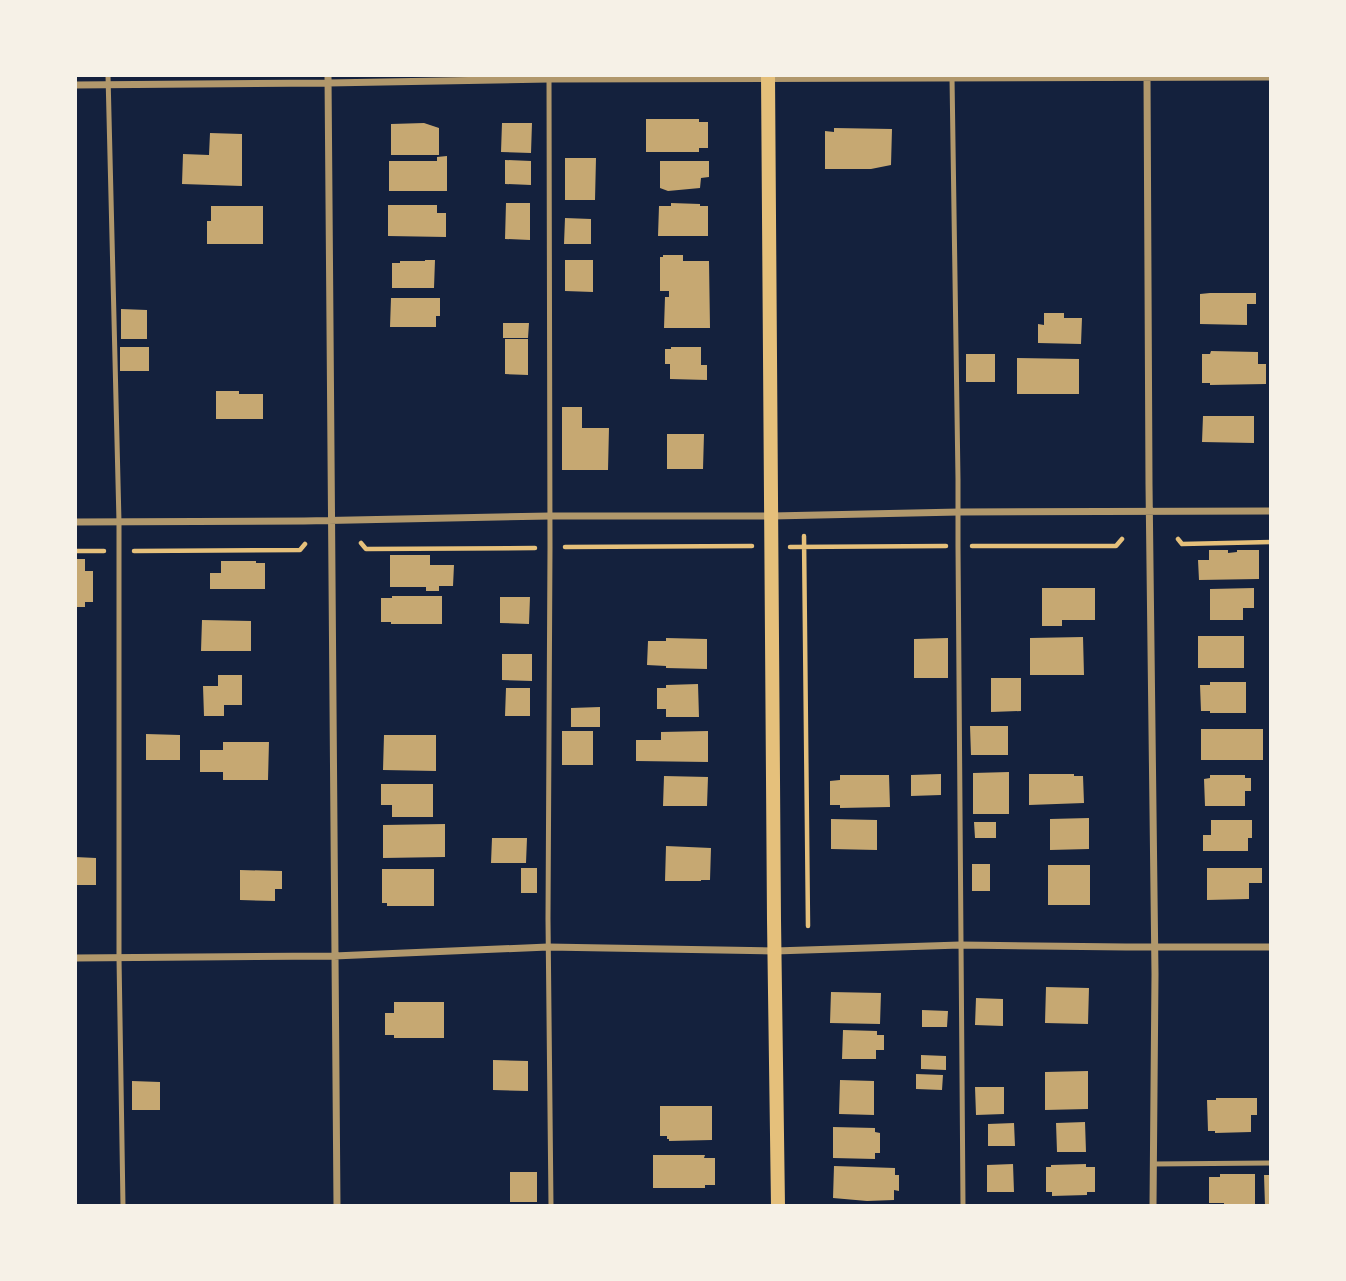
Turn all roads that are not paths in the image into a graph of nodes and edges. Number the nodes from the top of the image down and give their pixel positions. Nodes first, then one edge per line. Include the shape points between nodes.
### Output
1 (108, 75) edge
2 (768, 76) edge
3 (1147, 76) edge
4 (549, 77) edge
5 (952, 77) junction
6 (1271, 77) edge
7 (328, 79) edge
8 (75, 85) edge
9 (108, 85) junction
10 (1271, 511) edge
11 (959, 512) junction
12 (1150, 512) junction
13 (550, 516) junction
14 (772, 516) junction
15 (332, 520) junction
16 (75, 522) edge
17 (120, 522) junction
18 (960, 945) junction
19 (548, 947) junction
20 (1155, 947) junction
21 (1271, 947) edge
22 (775, 951) junction
23 (334, 956) junction
24 (120, 957) junction
25 (75, 958) edge
26 (1271, 1163) edge
27 (1153, 1164) junction
28 (123, 1206) edge
29 (337, 1206) edge
30 (551, 1206) edge
31 (778, 1206) edge
32 (963, 1206) edge
33 (1153, 1206) edge

1 - 9 lane
2 - 4 street
2 - 5 street
2 - 14 main road
3 - 5 street
3 - 6 street
3 - 12 street
4 - 7 street
4 - 13 lane
5 - 11 lane
7 - 9 street
7 - 15 street
8 - 9 street
9 - 17 lane
10 - 12 street
11 - 12 street
11 - 14 street
11 - 18 lane
12 - 20 street
13 - 14 street
13 - 15 street
13 - 19 lane
14 - 22 main road
15 - 17 street
15 - 23 street
16 - 17 street
17 - 24 lane
18 - 20 street
18 - 22 street
18 - 32 lane
19 - 22 street
19 - 23 street
19 - 30 lane
20 - 21 street
20 - 27 street
22 - 31 main road
23 - 24 street
23 - 29 street
24 - 25 street
24 - 28 lane
26 - 27 lane
27 - 33 street

